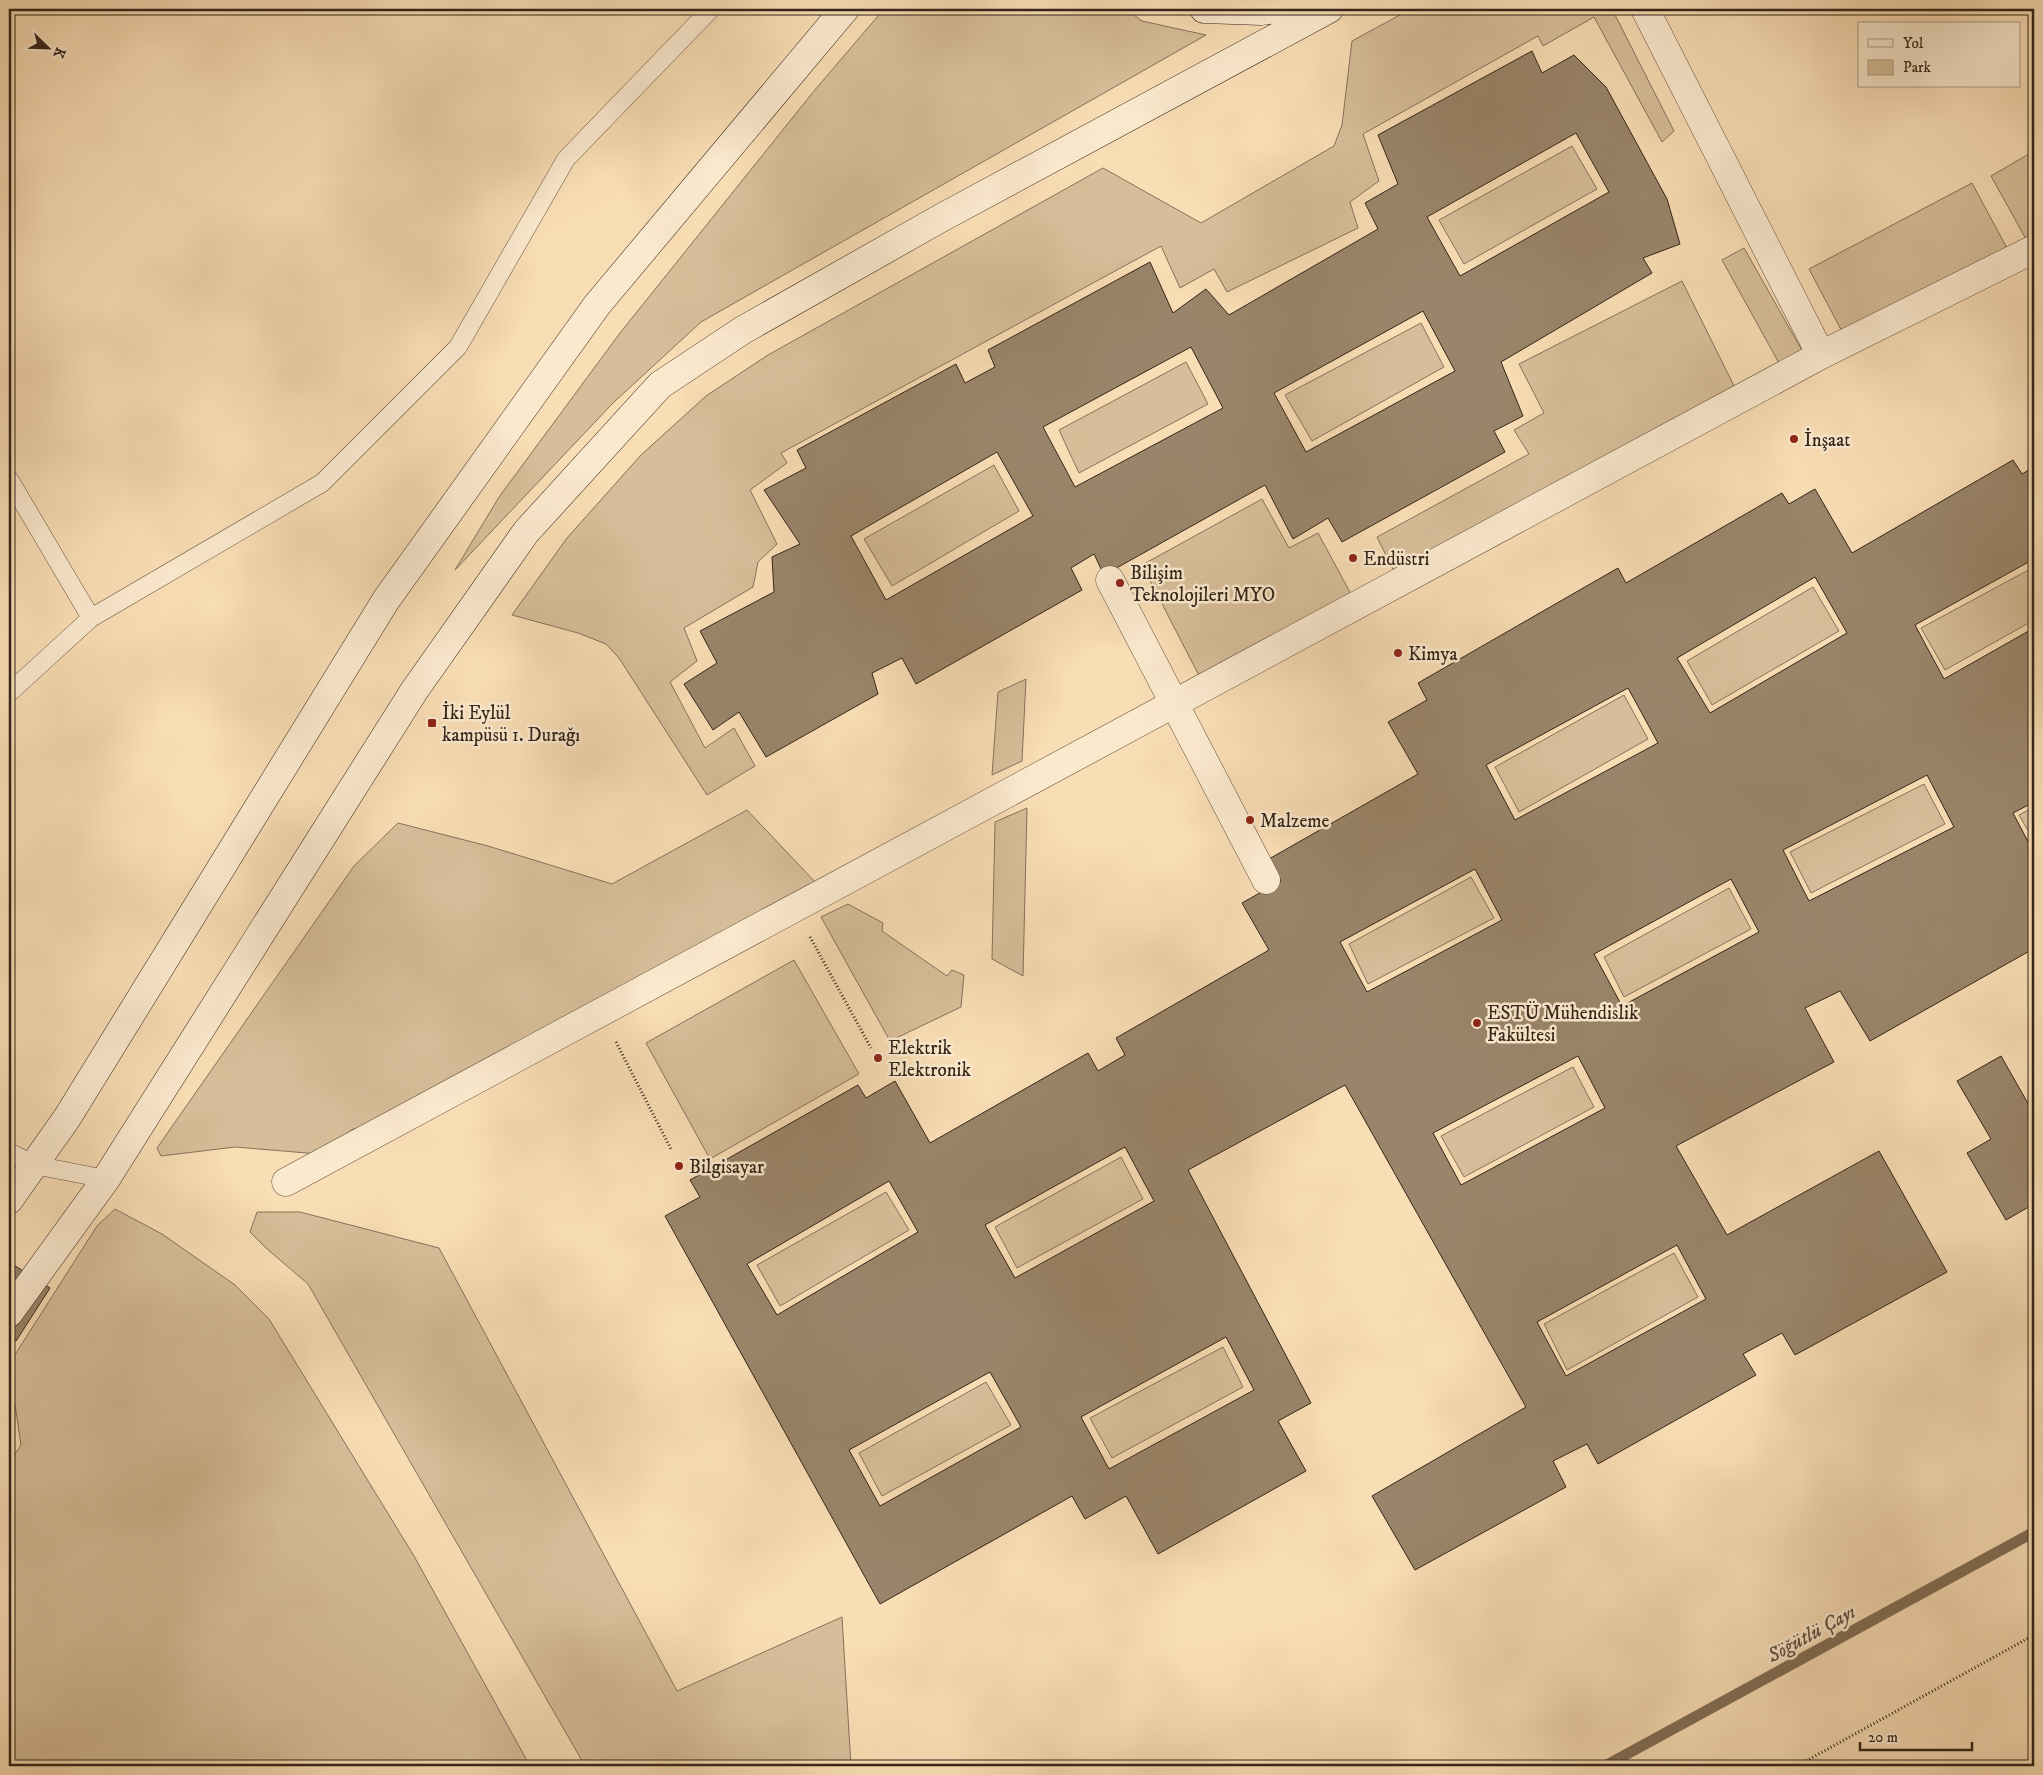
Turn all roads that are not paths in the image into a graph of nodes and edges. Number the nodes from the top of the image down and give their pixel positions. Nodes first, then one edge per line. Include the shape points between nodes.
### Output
1 (711, 9) edge
2 (845, 9) edge
3 (1204, 9) edge
4 (1276, 9) edge
5 (1329, 9) edge
6 (1645, 9) edge
7 (2034, 249) edge
8 (1821, 355) junction
9 (9, 479) edge
10 (1110, 580) dead end
11 (91, 618) junction
12 (9, 693) edge
13 (1172, 704) junction
14 (1266, 880) dead end
15 (9, 1152) edge
16 (34, 1165) junction
17 (106, 1179) junction
18 (286, 1182) dead end
19 (9, 1200) edge
20 (9, 1314) edge

1 - 11 lane via 566,159 458,347 322,483
2 - 16 street via 597,304 386,600 72,1110
3 - 4 street
5 - 17 street via 941,218 744,330 660,385 526,532 426,675
6 - 8 street
7 - 8 street
8 - 13 street
9 - 11 lane
10 - 13 street
11 - 12 lane
13 - 14 street
13 - 18 street
15 - 16 lane
16 - 17 lane
16 - 19 street
17 - 20 street

